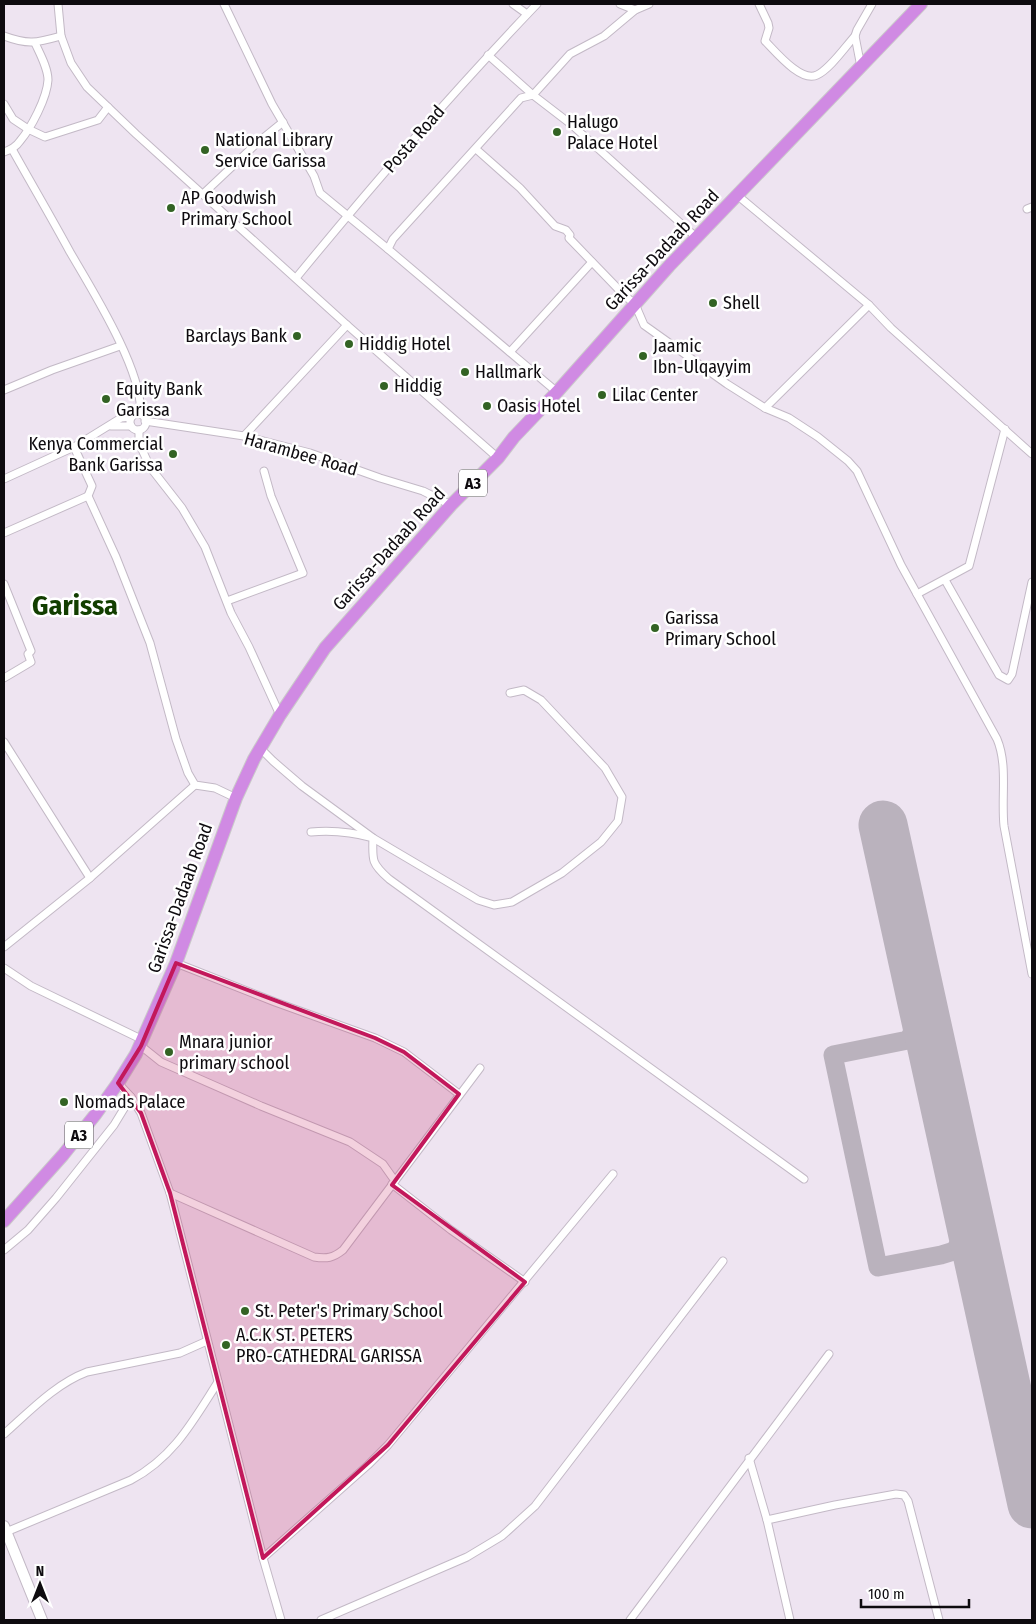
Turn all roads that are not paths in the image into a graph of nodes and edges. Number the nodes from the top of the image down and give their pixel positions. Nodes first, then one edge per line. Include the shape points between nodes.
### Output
1 (58, 4) edge
2 (224, 4) edge
3 (513, 4) edge
4 (538, 4) edge
5 (620, 4) edge
6 (649, 4) edge
7 (759, 4) edge
8 (872, 4) edge
9 (921, 4) edge
10 (635, 10) junction
11 (527, 14) junction
12 (4, 36) edge
13 (61, 36) junction
14 (855, 36) junction
15 (35, 43) junction
16 (488, 55) junction
17 (861, 67) junction
18 (533, 95) junction
19 (4, 104) edge
20 (108, 107) junction
21 (283, 122) junction
22 (28, 129) junction
23 (12, 149) junction
24 (476, 149) junction
25 (4, 152) edge
26 (203, 194) junction
27 (737, 195) junction
28 (347, 216) junction
29 (697, 238) junction
30 (388, 249) junction
31 (592, 262) junction
32 (296, 278) junction
33 (635, 304) junction
34 (869, 305) junction
35 (347, 325) junction
36 (120, 346) junction
37 (510, 352) junction
38 (4, 390) edge
39 (557, 392) junction
40 (766, 408) junction
41 (140, 414) junction
42 (131, 417) junction
43 (146, 421) junction
44 (110, 426) junction
45 (131, 426) junction
46 (1005, 429) junction
47 (138, 430) junction
48 (244, 436) junction
49 (74, 447) junction
50 (1032, 454) edge
51 (498, 458) junction
52 (264, 471) dead end
53 (4, 479) edge
54 (88, 496) junction
55 (451, 505) junction
56 (4, 533) edge
57 (945, 580) junction
58 (1032, 582) edge
59 (4, 584) edge
60 (917, 594) junction
61 (227, 601) junction
62 (4, 678) edge
63 (510, 693) dead end
64 (280, 715) junction
65 (4, 742) edge
66 (260, 748) junction
67 (195, 785) junction
68 (236, 798) junction
69 (311, 832) dead end
70 (373, 838) junction
71 (90, 878) junction
72 (4, 947) edge
73 (176, 963) junction
74 (4, 968) edge
75 (1032, 974) edge
76 (142, 1043) junction
77 (480, 1068) dead end
78 (118, 1083) junction
79 (459, 1094) junction
80 (131, 1097) junction
81 (613, 1174) dead end
82 (804, 1179) dead end
83 (394, 1183) junction
84 (170, 1193) junction
85 (4, 1221) edge
86 (4, 1250) edge
87 (723, 1261) dead end
88 (525, 1282) junction
89 (207, 1341) junction
90 (829, 1354) dead end
91 (218, 1382) junction
92 (4, 1434) edge
93 (750, 1458) junction
94 (767, 1520) junction
95 (5, 1529) edge
96 (263, 1558) junction
97 (42, 1620) edge
98 (281, 1620) edge
99 (322, 1620) edge
100 (630, 1620) edge
101 (790, 1620) edge
102 (939, 1620) edge

1 - 13 street
2 - 21 street
3 - 11 street
4 - 11 street, Posta Road
5 - 10 street
6 - 10 street
7 - 14 street via 769,28 764,41 804,76 817,75 825,69
8 - 14 street
9 - 17 highway, Garissa-Dadaab Road / A3
10 - 18 street via 604,36 570,54
11 - 16 street, Posta Road
12 - 15 street via 22,43
13 - 15 street
13 - 20 street via 79,77
14 - 17 street
15 - 22 street via 48,81 42,103
16 - 18 street
16 - 28 street, Posta Road
17 - 27 highway, Garissa-Dadaab Road / A3
18 - 24 street via 521,98
18 - 29 street via 572,125
19 - 22 street via 13,119
20 - 22 street via 98,120 45,137
20 - 26 street
21 - 26 street
21 - 28 street via 314,176 320,193
22 - 23 street
23 - 25 street
23 - 36 street
24 - 30 street via 393,239
24 - 31 street via 520,188 555,226 566,230 569,238
26 - 32 street
27 - 29 highway, Garissa-Dadaab Road / A3
27 - 34 street
28 - 30 street
28 - 32 street, Posta Road
29 - 33 highway, Garissa-Dadaab Road / A3
30 - 37 street
31 - 33 street
31 - 37 street
32 - 35 street
33 - 39 highway, Garissa-Dadaab Road / A3
33 - 40 street via 644,325
34 - 40 street
34 - 46 street
35 - 48 street
35 - 51 street
36 - 38 street
36 - 41 street via 140,397
37 - 39 street
39 - 51 highway, Garissa-Dadaab Road / A3
40 - 60 street via 789,418 848,461
41 - 42 street
41 - 43 street
42 - 44 street via 121,418
42 - 45 street
43 - 47 street
43 - 48 street, Harambee Road
44 - 45 street
44 - 49 street
45 - 47 street
46 - 50 street
46 - 57 street via 968,566
47 - 61 street via 139,443 150,467 182,508 201,540
48 - 55 street, Harambee Road via 310,452 423,491
49 - 53 street
49 - 54 street via 92,486
51 - 55 highway, Garissa-Dadaab Road / A3
52 - 61 street via 271,496 304,573
54 - 56 street
54 - 67 street via 150,642 176,739
55 - 64 highway, Garissa-Dadaab Road / A3 via 325,648
57 - 58 street via 999,675 1008,680
57 - 60 street
59 - 62 street via 31,651 28,654 31,662
60 - 75 street via 1002,752 1004,826
61 - 64 street
63 - 70 street via 524,690 541,700 605,768 622,797 618,821 600,842 562,873 512,902 494,905 478,900
64 - 66 highway, Garissa-Dadaab Road / A3
65 - 71 street
66 - 68 highway, Garissa-Dadaab Road / A3
66 - 70 street via 302,786
67 - 68 street via 215,788
67 - 71 street
68 - 73 highway, Garissa-Dadaab Road / A3
69 - 70 street via 343,831
70 - 82 street via 372,855 376,868 389,880
71 - 72 street
73 - 76 highway, Garissa-Dadaab Road / A3
73 - 79 street via 375,1038 404,1052
74 - 76 street via 31,986
76 - 78 highway, A3
76 - 83 street via 161,1062 350,1142 383,1164
77 - 79 street
78 - 80 street
78 - 85 highway, A3 via 63,1155
79 - 83 street
80 - 84 street via 141,1113
80 - 86 street via 114,1125 56,1198 28,1230
81 - 88 street
83 - 84 street via 343,1250 334,1257 326,1258 314,1257
83 - 88 street via 451,1230
84 - 89 street
87 - 99 street via 535,1506 502,1536 467,1557
88 - 96 street via 388,1445
89 - 91 street
89 - 92 street via 180,1353 74,1377
90 - 93 street
91 - 95 street via 169,1453 148,1471
91 - 96 street
93 - 94 street
93 - 100 street
94 - 101 street
94 - 102 street via 835,1505 904,1495
95 - 97 street
96 - 98 street

